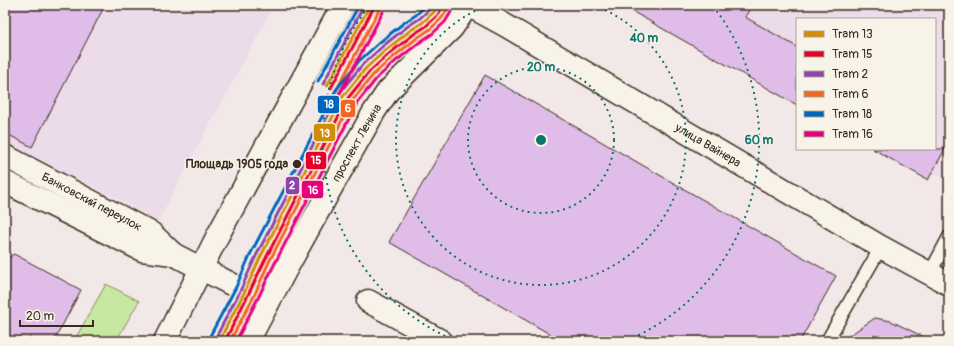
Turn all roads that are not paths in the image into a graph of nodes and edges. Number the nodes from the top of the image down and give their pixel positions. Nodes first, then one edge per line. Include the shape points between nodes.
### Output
1 (343, 5) edge
2 (468, 5) edge
3 (5, 156) edge
4 (5, 182) edge
5 (949, 238) edge
6 (881, 247) junction
7 (172, 254) junction
8 (201, 269) junction
9 (930, 273) junction
10 (949, 284) edge
11 (368, 301) dead end
12 (268, 303) junction
13 (165, 341) edge
14 (248, 341) edge
15 (440, 341) edge
16 (827, 341) edge

1 - 8 street
2 - 6 street, улица Вайнера
2 - 12 street, проспект Ленина via 452,28 388,91
3 - 7 street, Банковский переулок via 151,233
4 - 7 street, Банковский переулок via 142,250
5 - 9 lane
6 - 9 street, улица Вайнера
6 - 16 lane
7 - 8 street, Банковский переулок
8 - 12 street, Банковский переулок
8 - 13 street
9 - 10 street, улица Вайнера
11 - 15 street
12 - 14 street, проспект Ленина

